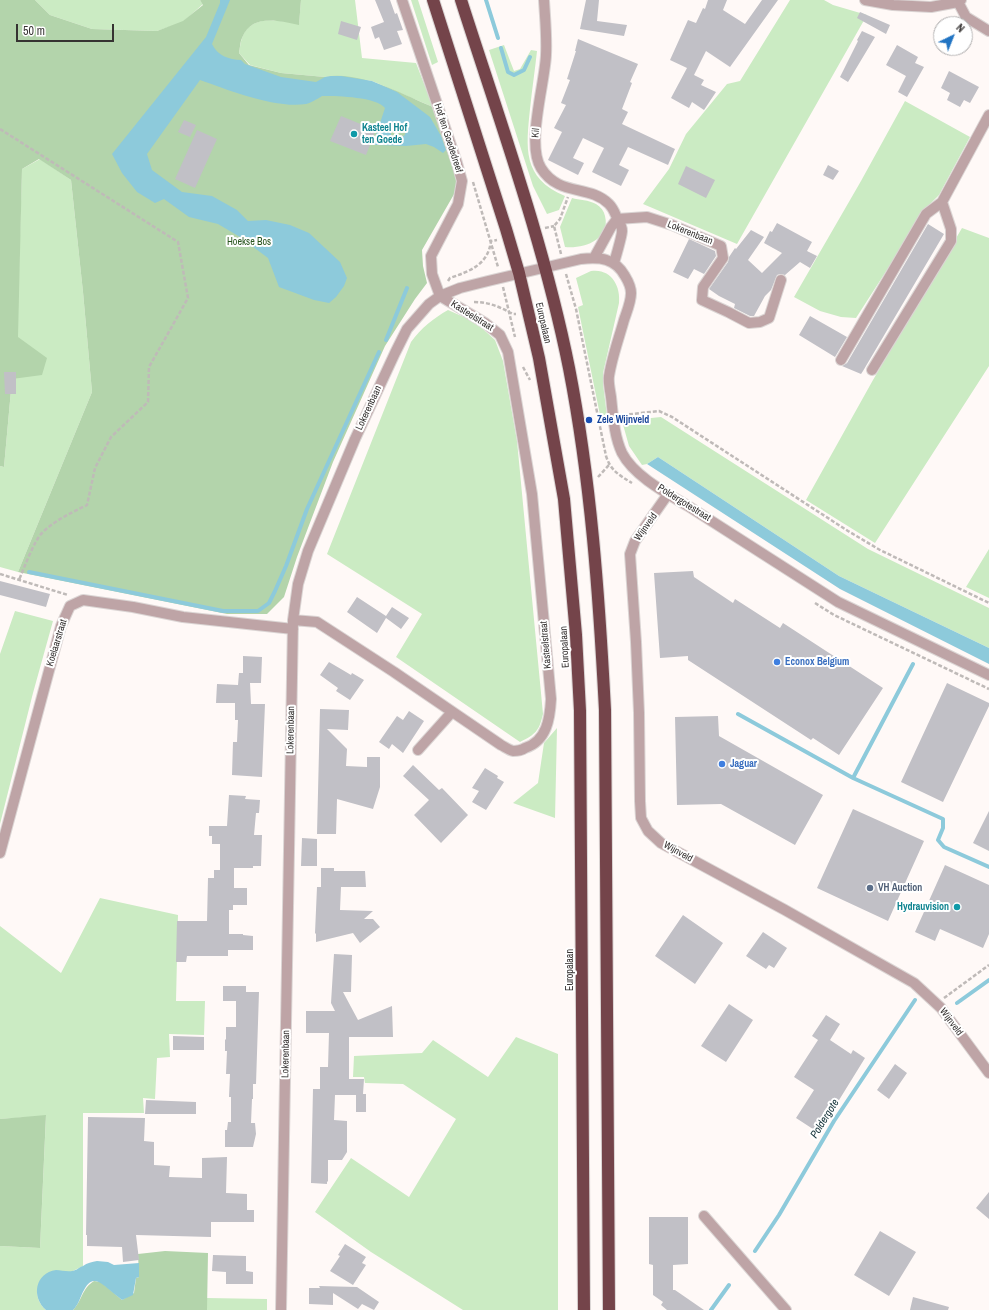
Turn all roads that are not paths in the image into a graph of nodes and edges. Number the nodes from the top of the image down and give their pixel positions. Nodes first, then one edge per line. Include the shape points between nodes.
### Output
1 (402, 0) edge
2 (433, 0) edge
3 (461, 0) edge
4 (544, 0) edge
5 (865, 0) edge
6 (959, 1) edge
7 (989, 31) edge
8 (989, 115) edge
9 (942, 202) junction
10 (617, 219) junction
11 (594, 258) junction
12 (614, 263) junction
13 (545, 268) junction
14 (519, 274) junction
15 (782, 280) dead end
16 (440, 296) junction
17 (841, 360) dead end
18 (872, 370) dead end
19 (668, 494) junction
20 (293, 624) junction
21 (989, 675) edge
22 (452, 712) junction
23 (418, 750) dead end
24 (0, 853) edge
25 (989, 1073) edge
26 (704, 1216) dead end
27 (282, 1310) edge
28 (584, 1310) edge
29 (609, 1310) edge
30 (786, 1310) edge

1 - 16 street, Hof ten Goededreef via 462,181 458,204 431,256 432,274
2 - 14 highway, Europalaan
3 - 13 highway, Europalaan
4 - 10 street, Kil via 546,56 539,98 536,159 541,169 555,183 571,190 599,196 612,208
5 - 6 street via 893,5 931,7
6 - 7 street via 966,17
8 - 9 street
9 - 17 street via 926,214
9 - 18 street via 951,229 951,241
10 - 11 street
10 - 12 street, Kil via 622,231
10 - 15 street, Lokerenbaan via 647,217 721,246 723,258 703,287 702,300 749,323 769,318
11 - 12 street
11 - 13 street
12 - 19 street, Poldergotestraat via 628,280 631,292 609,378 618,440 622,453 629,463 642,476
13 - 14 street, Lokerenbaan
13 - 29 highway, Europalaan via 568,366 583,450 592,519 601,635 605,710
14 - 16 street, Lokerenbaan via 460,288
14 - 28 highway, Europalaan via 539,358 564,498 576,635 580,719
16 - 20 street, Lokerenbaan via 429,304 407,329 355,439 308,551 298,584
16 - 22 street, Kasteelstraat via 500,335 508,352 532,494 551,698 546,730 540,739 521,750 513,751 501,745
19 - 21 street, Poldergotestraat via 838,602
19 - 25 street, Wijnveld via 635,540 630,554 639,705 641,818 648,831 661,843 914,983 941,1008
20 - 22 street, Kasteelstraat via 317,622
20 - 24 street, Koelaarstraat via 183,617 82,600 70,606 61,626
20 - 27 street, Lokerenbaan
22 - 23 street
26 - 30 street

